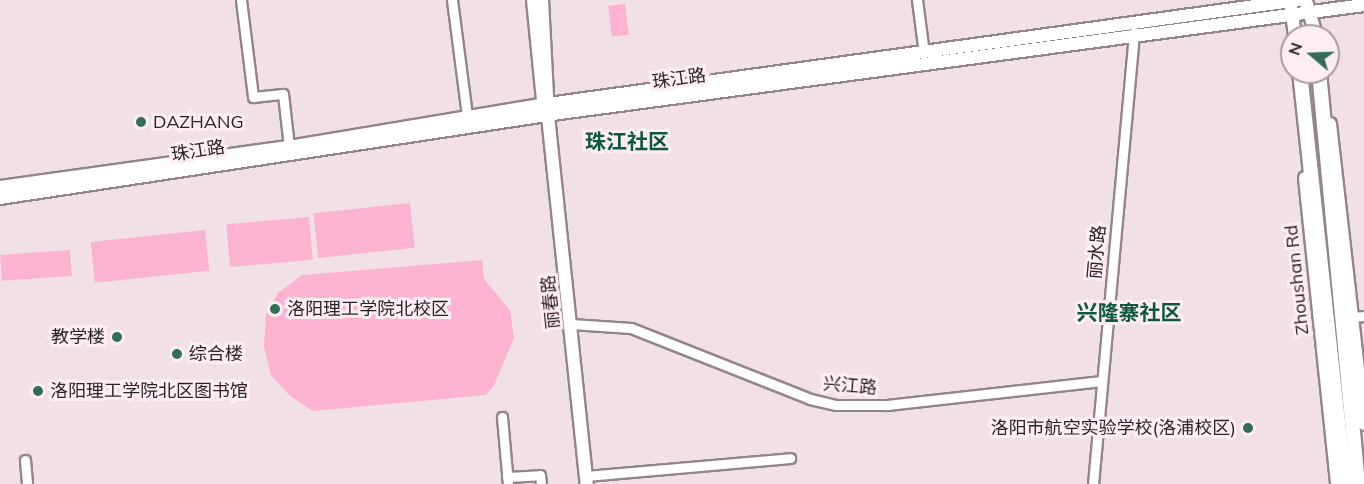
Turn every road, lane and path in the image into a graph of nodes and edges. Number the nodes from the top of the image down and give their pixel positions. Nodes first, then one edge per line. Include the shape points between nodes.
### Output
1 (242, 0) edge
2 (452, 0) edge
3 (533, 0) edge
4 (542, 0) edge
5 (917, 0) edge
6 (1295, 0) edge
7 (1364, 5) edge
8 (1307, 6) edge
9 (1292, 15) junction
10 (1293, 24) edge
11 (1312, 24) edge
12 (1134, 29) junction
13 (924, 52) junction
14 (1300, 84) edge
15 (1301, 84) edge
16 (1320, 84) edge
17 (1322, 84) edge
18 (546, 108) junction
19 (467, 116) junction
20 (289, 147) junction
21 (0, 187) edge
22 (1322, 193) junction
23 (0, 198) edge
24 (1359, 316) edge
25 (571, 324) junction
26 (1102, 381) junction
27 (502, 417) dead end
28 (1364, 424) edge
29 (790, 458) dead end
30 (25, 460) dead end
31 (507, 480) edge
32 (587, 480) edge
33 (27, 484) edge
34 (541, 484) edge
35 (1093, 484) edge
36 (1337, 484) edge
37 (1345, 484) edge
38 (1358, 484) edge

1 - 20 street via 253,98 284,94
2 - 19 street
3 - 18 main road, 丽春路
4 - 18 main road, 丽春路
5 - 13 street
6 - 9 main road
6 - 12 main road, 珠江路
7 - 8 main road, 珠江路
8 - 9 main road, 珠江路
8 - 11 main road
9 - 10 main road
9 - 12 main road, 珠江路
12 - 13 main road, 珠江路
12 - 18 main road, 珠江路
12 - 26 street, 丽水路
13 - 18 main road, 珠江路
14 - 36 main road, Zhoushan Rd via 1308,211
15 - 22 main road
16 - 22 main road
17 - 24 main road
18 - 19 main road, 珠江路
18 - 23 main road, 珠江路
18 - 25 main road, 丽春路
19 - 20 main road, 珠江路
20 - 21 main road, 珠江路
22 - 37 main road
22 - 38 main road
24 - 28 main road
25 - 26 street, 兴江路 via 631,328 810,399 836,405 887,405
25 - 32 main road, 丽春路
26 - 35 street, 丽水路
27 - 31 street
29 - 32 street
30 - 33 street
31 - 34 street via 540,474

